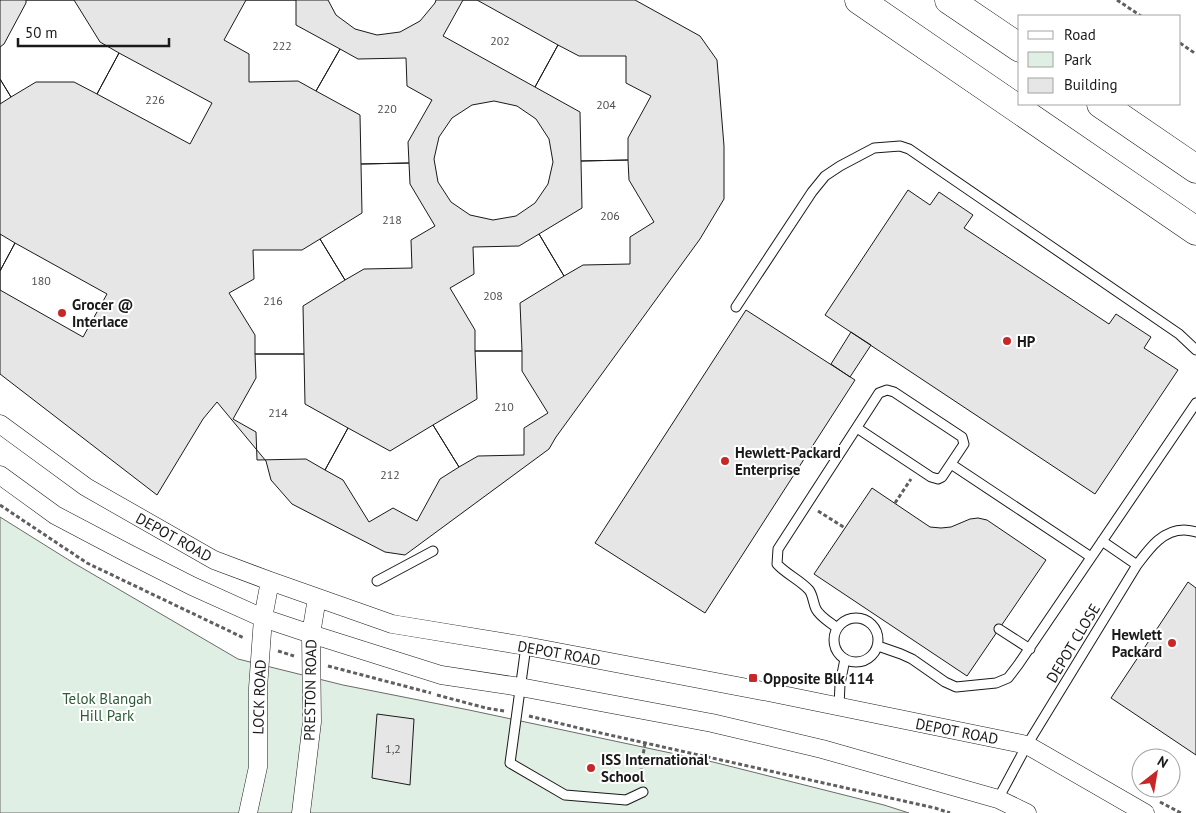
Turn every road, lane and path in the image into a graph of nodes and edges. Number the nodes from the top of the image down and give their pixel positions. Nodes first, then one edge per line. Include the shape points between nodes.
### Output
1 (859, 0) edge
2 (949, 0) edge
3 (1117, 0) edge
4 (1140, 15) edge
5 (1181, 44) edge
6 (1018, 47) edge
7 (1196, 54) edge
8 (1102, 105) edge
9 (1196, 169) edge
10 (1196, 232) edge
11 (736, 307) dead end
12 (1196, 350) edge
13 (1196, 403) edge
14 (0, 424) edge
15 (856, 428) junction
16 (951, 464) junction
17 (918, 468) junction
18 (0, 476) edge
19 (895, 503) dead end
20 (807, 504) junction
21 (845, 528) dead end
22 (1196, 532) edge
23 (1102, 542) junction
24 (433, 551) dead end
25 (1092, 557) junction
26 (1137, 565) junction
27 (377, 580) dead end
28 (270, 581) junction
29 (317, 598) junction
30 (263, 618) junction
31 (837, 628) junction
32 (999, 629) dead end
33 (311, 634) junction
34 (526, 646) junction
35 (878, 646) junction
36 (1030, 649) junction
37 (845, 659) junction
38 (520, 687) junction
39 (839, 707) junction
40 (644, 743) dead end
41 (1027, 745) junction
42 (641, 768) dead end
43 (643, 792) dead end
44 (998, 799) junction
45 (1159, 801) dead end
46 (248, 813) edge
47 (301, 813) edge
48 (1028, 813) edge
49 (1145, 813) edge
50 (1181, 813) edge

1 - 10 highway
2 - 6 highway
3 - 4 path
5 - 7 path
8 - 9 highway
11 - 12 lane via 825,176 874,148 900,146 909,149 1170,328
13 - 23 lane
14 - 28 street, DEPOT ROAD via 86,487 214,560
15 - 16 lane via 879,393 894,392 962,437 964,444
15 - 17 lane
15 - 20 lane
16 - 17 lane via 938,479
16 - 25 lane
17 - 19 path
18 - 30 street via 56,515 192,586
20 - 21 path
20 - 31 lane via 778,549 777,564 807,588 815,608
22 - 26 lane, DEPOT CLOSE via 1184,530 1168,534 1154,543
23 - 25 lane
23 - 26 lane
24 - 27 lane
25 - 36 lane
26 - 41 lane, DEPOT CLOSE
28 - 29 street, DEPOT ROAD
28 - 30 street, LOCK ROAD
29 - 33 street, PRESTON ROAD
29 - 34 street, DEPOT ROAD via 392,624
30 - 33 street
30 - 46 street, LOCK ROAD via 258,688 258,767
31 - 35 lane via 855,618 865,620 878,635
31 - 37 lane via 834,645
32 - 36 lane
33 - 38 street via 440,675
33 - 47 street, PRESTON ROAD via 312,722
34 - 38 lane
34 - 39 street, DEPOT ROAD
35 - 36 lane via 912,659 956,687 996,683 1008,678
35 - 37 lane via 865,661
37 - 39 lane
38 - 43 lane via 510,763 565,795 626,800
38 - 44 street via 712,723 822,749
39 - 41 street, DEPOT ROAD
40 - 42 path
41 - 44 lane, DEPOT CLOSE
41 - 49 street, DEPOT ROAD
44 - 48 street
45 - 50 path

